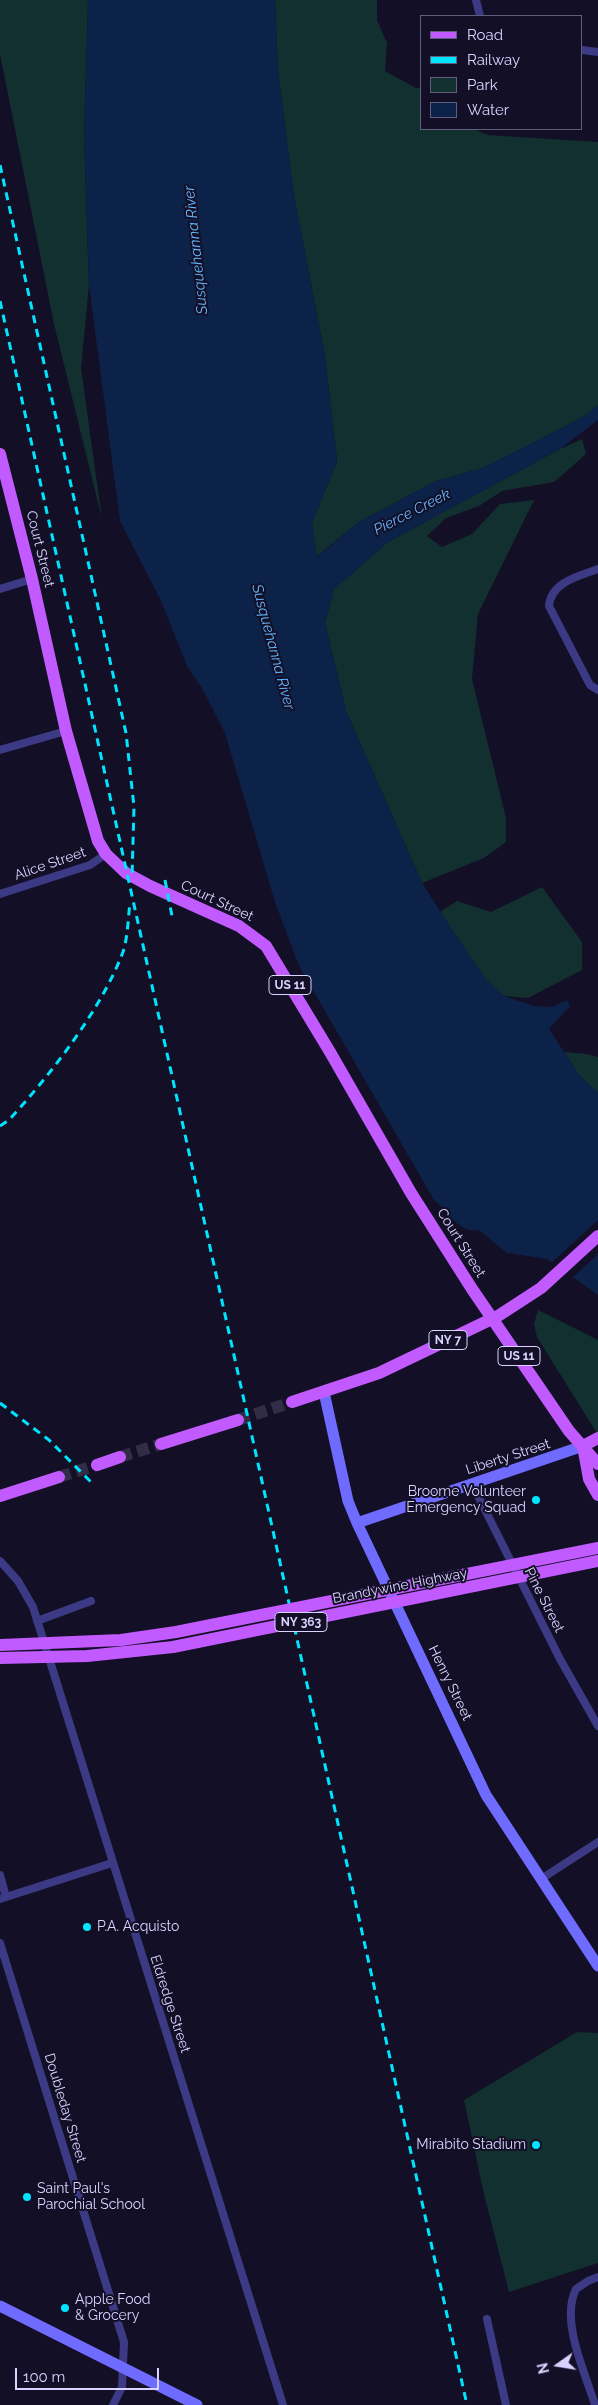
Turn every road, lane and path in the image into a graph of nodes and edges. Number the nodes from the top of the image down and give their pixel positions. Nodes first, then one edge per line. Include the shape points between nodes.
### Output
1 (476, 0) edge
2 (480, 15) edge
3 (583, 50) edge
4 (598, 52) edge
5 (0, 454) edge
6 (598, 569) edge
7 (32, 579) junction
8 (0, 589) edge
9 (598, 690) edge
10 (66, 732) junction
11 (0, 750) edge
12 (106, 854) junction
13 (0, 894) edge
14 (598, 1236) edge
15 (493, 1318) junction
16 (324, 1392) junction
17 (292, 1402) tunnel mouth
18 (238, 1420) tunnel mouth
19 (598, 1438) edge
20 (161, 1444) tunnel mouth
21 (583, 1446) junction
22 (598, 1446) edge
23 (120, 1457) tunnel mouth
24 (598, 1464) edge
25 (97, 1465) tunnel mouth
26 (59, 1477) tunnel mouth
27 (472, 1484) junction
28 (598, 1494) edge
29 (0, 1496) edge
30 (357, 1523) junction
31 (598, 1548) edge
32 (0, 1561) edge
33 (598, 1561) edge
34 (91, 1601) dead end
35 (37, 1621) junction
36 (0, 1645) edge
37 (0, 1658) edge
38 (598, 1726) edge
39 (598, 1842) edge
40 (112, 1863) junction
41 (0, 1875) edge
42 (541, 1879) junction
43 (3, 1898) edge
44 (0, 1943) edge
45 (598, 1966) edge
46 (598, 2277) edge
47 (0, 2306) edge
48 (487, 2319) dead end
49 (124, 2368) junction
50 (113, 2405) edge
51 (197, 2405) edge
52 (283, 2405) edge
53 (506, 2405) edge
54 (595, 2405) edge

1 - 2 street
3 - 4 street
5 - 7 main road, Court Street / US 11
6 - 9 street via 557,587 549,598 549,606 590,685
7 - 8 street
7 - 10 main road, Court Street / US 11
10 - 11 street
10 - 12 main road, Court Street / US 11 via 94,831
12 - 13 street, Alice Street via 90,865
12 - 15 main road, Court Street / US 11 via 139,881 239,926 266,946 411,1193
14 - 15 main road, NY 7 via 542,1288
15 - 16 main road, NY 7 via 387,1369
15 - 21 main road, Court Street / US 11 via 569,1431
16 - 17 main road, NY 7
16 - 30 street, Henry Street via 348,1501
18 - 20 main road
19 - 21 main road
21 - 22 main road
21 - 24 main road, Court Street / US 11
21 - 27 street, Liberty Street
21 - 28 main road via 589,1479
23 - 25 main road
26 - 29 main road
27 - 30 street, Liberty Street
27 - 38 street, Pine Street via 564,1667
30 - 42 street, Henry Street via 486,1795
31 - 36 main road, Brandywine Highway / NY 363, bridge via 166,1634
32 - 35 street, Eldredge Street via 26,1593
33 - 37 main road, Brandywine Highway / NY 363, bridge via 173,1647 87,1656
34 - 35 street
35 - 40 street, Eldredge Street
39 - 42 street
40 - 43 street
40 - 52 street, Eldredge Street
41 - 43 street
42 - 45 street, Henry Street
44 - 49 street, Doubleday Street via 124,2342
46 - 54 street via 576,2289 569,2313
47 - 49 street
48 - 53 street
49 - 50 street, Doubleday Street via 122,2387
49 - 51 street

